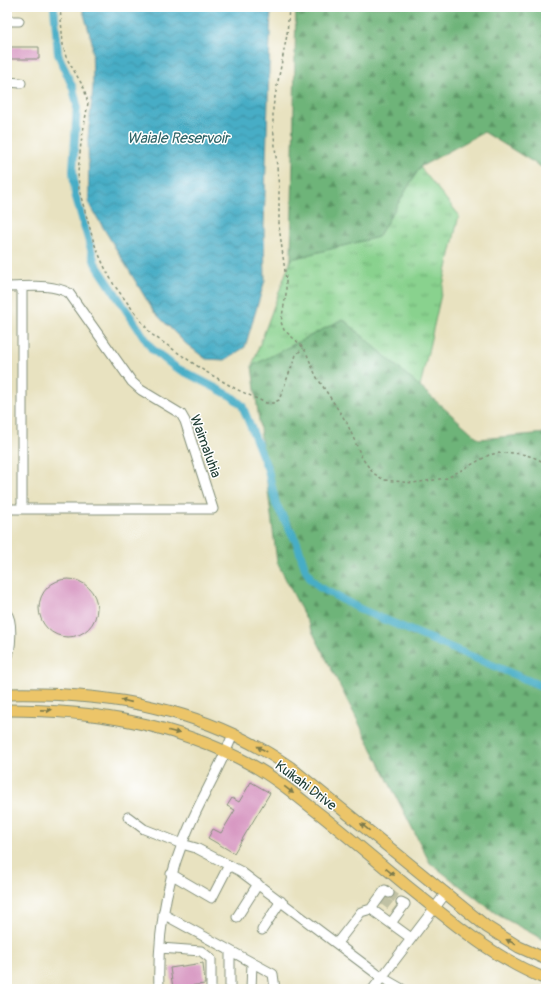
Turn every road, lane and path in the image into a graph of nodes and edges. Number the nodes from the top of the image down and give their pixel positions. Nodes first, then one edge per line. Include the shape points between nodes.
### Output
1 (60, 7) edge
2 (289, 7) edge
3 (7, 21) edge
4 (20, 21) dead end
5 (7, 82) edge
6 (22, 83) dead end
7 (7, 287) edge
8 (22, 287) junction
9 (303, 348) junction
10 (546, 464) edge
11 (7, 509) edge
12 (22, 509) junction
13 (7, 614) edge
14 (7, 658) edge
15 (7, 694) edge
16 (7, 710) edge
17 (232, 734) junction
18 (226, 752) junction
19 (128, 817) dead end
20 (182, 844) junction
21 (229, 865) junction
22 (171, 874) junction
23 (258, 884) junction
24 (389, 893) dead end
25 (446, 893) junction
26 (281, 901) junction
27 (401, 902) dead end
28 (434, 907) junction
29 (371, 908) junction
30 (163, 914) junction
31 (237, 917) dead end
32 (391, 924) junction
33 (262, 930) dead end
34 (411, 938) junction
35 (337, 943) junction
36 (160, 948) junction
37 (230, 952) junction
38 (546, 959) edge
39 (252, 963) junction
40 (381, 978) junction
41 (546, 979) edge
42 (159, 989) edge
43 (211, 989) edge
44 (230, 989) edge
45 (251, 989) edge
46 (274, 989) edge
47 (373, 989) edge
48 (402, 989) edge

1 - 9 path via 66,57 84,88 88,103 78,172 79,190 94,243 114,285 151,334 203,370 266,403 279,400 296,355
2 - 9 path via 287,35 272,125 279,188 279,226 286,279 281,322 284,330
3 - 4 street
5 - 6 street
7 - 8 street, Waimaluhia
8 - 12 street
8 - 12 street, Waimaluhia via 51,286 69,293 132,382 181,414 213,509
9 - 10 path via 316,376 346,423 362,458 373,473 384,480 414,483 447,478 496,453 525,455
11 - 12 street, Waimaluhia
13 - 14 street via 10,621 10,648
17 -> 15 main road, Kuikahi Drive via 185,716 116,699 79,695
16 -> 18 main road, Kuikahi Drive via 62,710 106,716 184,735
17 - 18 street
25 -> 17 main road, Kuikahi Drive via 290,767
18 - 20 street
18 -> 28 main road, Kuikahi Drive via 274,778
19 - 20 street via 144,829
20 - 21 street via 196,848
20 - 22 street
21 - 22 street via 212,898
21 - 23 street
22 - 30 street
23 - 26 street
23 - 31 street
24 - 29 street via 385,890 381,899
25 - 28 street
38 -> 25 main road, Kuikahi Drive via 501,937
26 - 33 street
26 - 35 street
27 - 32 street via 405,904
28 - 34 street
28 - 41 main road, Kuikahi Drive via 488,949 518,967
29 - 32 street
29 - 35 street via 361,912
30 - 36 street
30 - 37 street
32 - 34 street
34 - 40 street
35 - 40 street
36 - 42 street
36 - 43 street via 201,951 211,959
37 - 39 street
37 - 44 street
39 - 45 street
39 - 46 street via 273,974
40 - 47 street
40 - 48 street

